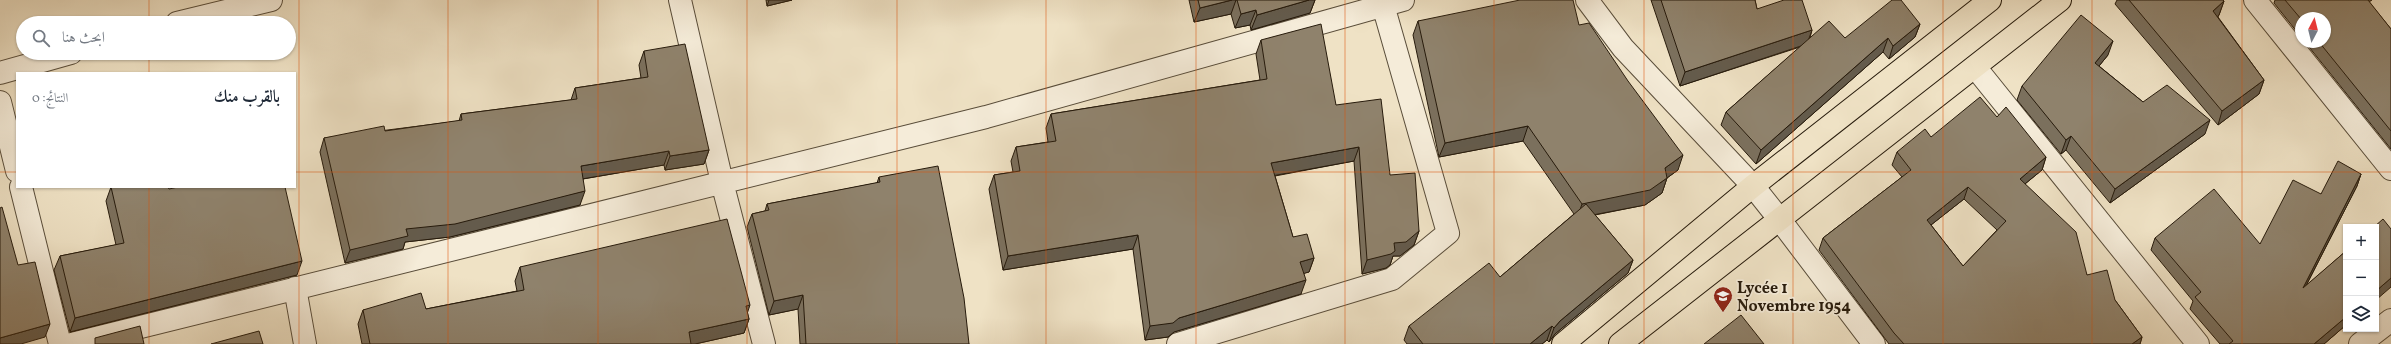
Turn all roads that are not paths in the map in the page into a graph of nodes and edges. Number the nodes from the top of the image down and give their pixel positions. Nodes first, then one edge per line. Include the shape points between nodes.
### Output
1 (271, 0) edge
2 (680, 0) edge
3 (1588, 0) edge
4 (1990, 0) edge
5 (2060, 0) edge
6 (2255, 0) edge
7 (1393, 2) edge
8 (210, 7) edge
9 (191, 16) edge
10 (46, 60) edge
11 (1975, 68) junction
12 (0, 73) edge
13 (0, 102) edge
14 (16, 167) edge
15 (2391, 169) edge
16 (722, 182) junction
17 (1753, 186) junction
18 (21, 188) edge
19 (1780, 220) junction
20 (295, 288) junction
21 (2391, 320) edge
22 (60, 344) edge
23 (72, 344) edge
24 (305, 344) edge
25 (764, 344) edge
26 (1178, 344) edge
27 (1564, 344) edge
28 (1620, 344) edge
29 (1874, 344) edge
30 (2198, 344) edge
31 (2360, 344) edge

1 - 8 street
2 - 16 street
3 - 17 street via 1623,48
4 - 17 main road
5 - 11 main road
6 - 15 street
7 - 16 street via 986,117
7 - 26 street via 1448,233 1392,279
8 - 9 street
10 - 12 street
11 - 19 main road
11 - 30 street
13 - 14 street
16 - 20 street
16 - 25 street
17 - 19 street
17 - 27 main road
18 - 22 street
19 - 28 main road
19 - 29 street
20 - 23 street
20 - 24 street
21 - 31 street

